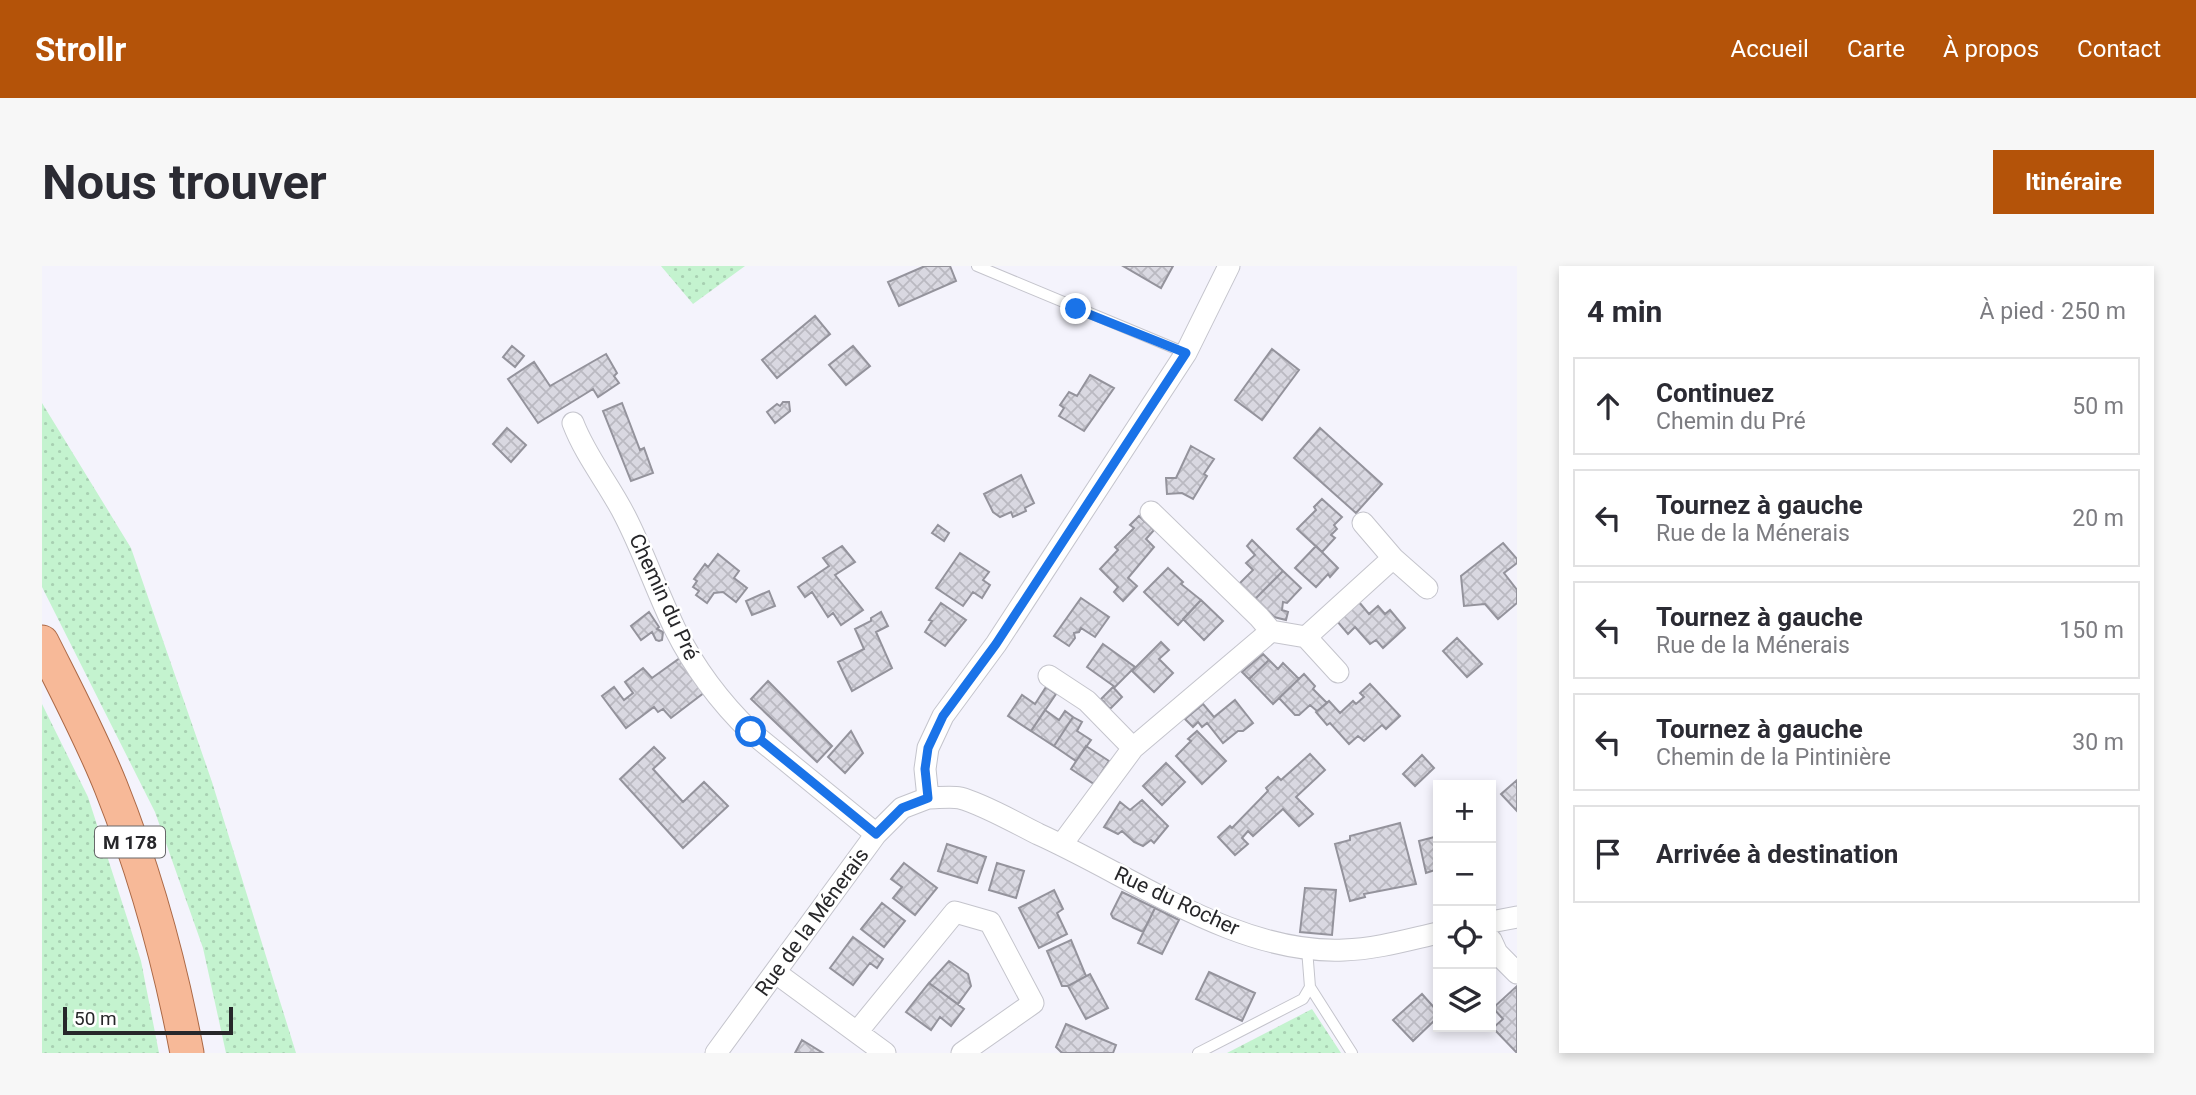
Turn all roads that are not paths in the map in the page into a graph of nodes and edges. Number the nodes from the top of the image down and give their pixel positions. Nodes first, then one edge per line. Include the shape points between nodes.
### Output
1 (977, 266) edge
2 (1229, 266) edge
3 (1186, 353) junction
4 (573, 423) dead end
5 (1151, 512) dead end
6 (1363, 523) dead end
7 (1393, 558) junction
8 (1427, 589) dead end
9 (1271, 631) junction
10 (1306, 637) junction
11 (42, 642) edge
12 (1338, 672) dead end
13 (1049, 676) dead end
14 (1133, 748) junction
15 (928, 798) junction
16 (876, 834) junction
17 (1062, 845) junction
18 (1517, 917) edge
19 (1496, 921) edge
20 (1433, 934) edge
21 (1307, 949) junction
22 (1496, 951) edge
23 (776, 973) junction
24 (1517, 973) edge
25 (1310, 987) junction
26 (857, 1032) junction
27 (187, 1053) edge
28 (716, 1053) edge
29 (885, 1053) edge
30 (962, 1053) edge
31 (1198, 1053) edge
32 (1352, 1053) edge

1 - 3 lane
2 - 3 street
3 - 15 street via 996,644 943,716 928,748
4 - 16 street, Chemin du Pré via 582,447 623,512 675,629 713,689 751,732
5 - 9 street
6 - 7 street
7 - 8 street
7 - 10 street
9 - 10 street
9 - 14 street
10 - 12 street
11 - 27 main road, M 178 via 111,788 173,983
13 - 14 street via 1087,701
14 - 17 street
15 - 16 street, Rue de la Ménerais via 902,808
15 - 17 street, Rue du Rocher via 959,798
16 - 23 street, Rue de la Ménerais
17 - 21 street, Rue du Rocher via 1221,926
18 - 19 street
20 - 21 street, Rue du Rocher via 1369,948
21 - 25 lane
22 - 24 street
23 - 26 street
23 - 28 street, Rue de la Ménerais
25 - 31 lane via 1303,999
25 - 32 lane
26 - 29 street
26 - 30 street via 955,912 990,922 1033,1003

